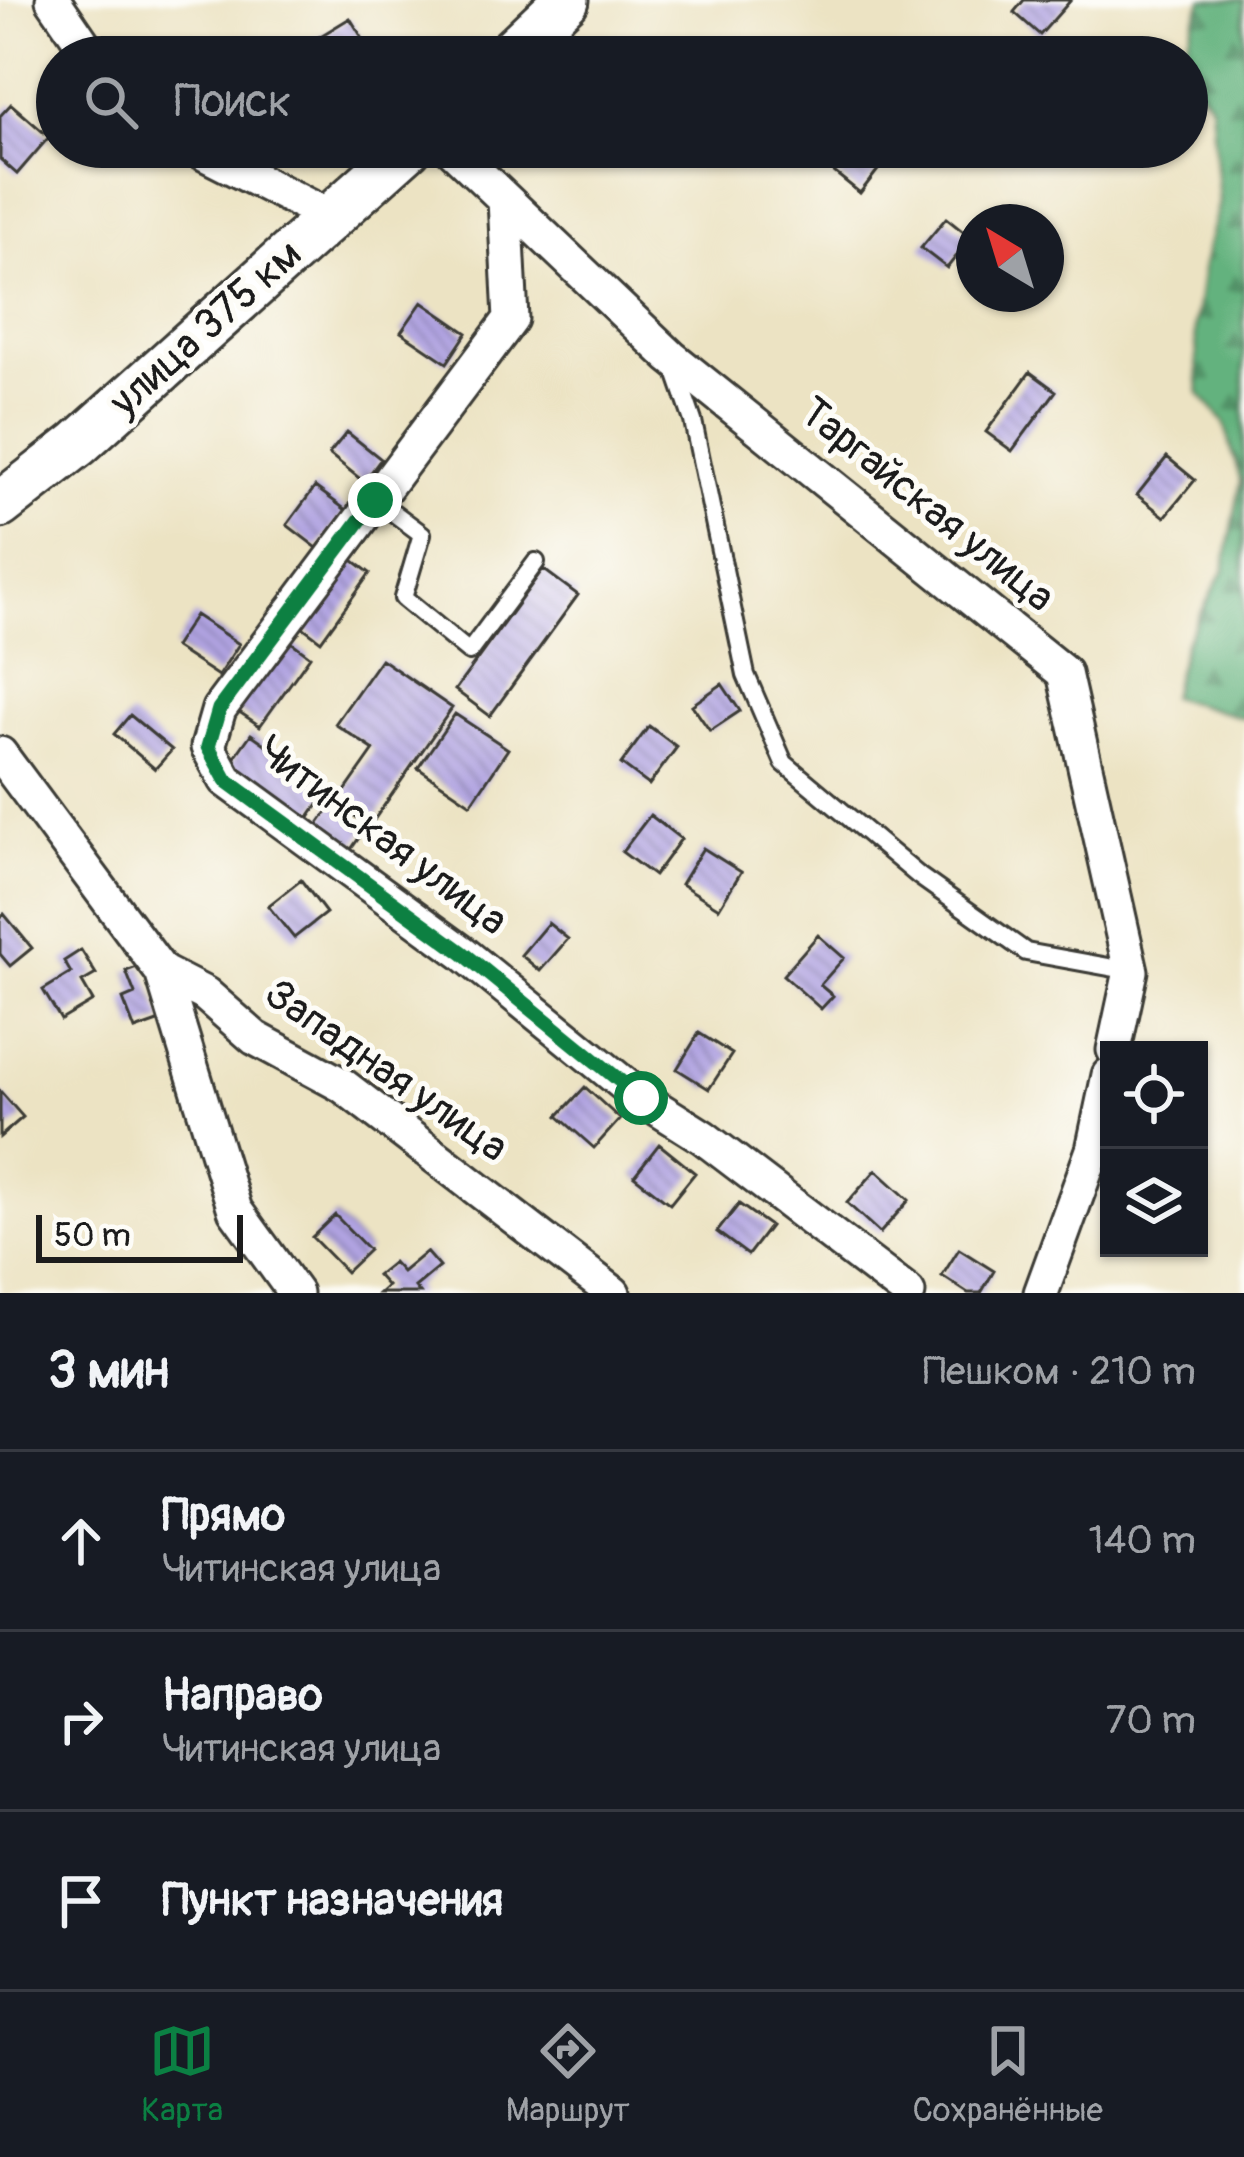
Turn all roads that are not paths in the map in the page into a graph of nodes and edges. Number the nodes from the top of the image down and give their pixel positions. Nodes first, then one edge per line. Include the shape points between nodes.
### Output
1 (53, 0) edge
2 (566, 0) edge
3 (78, 36) edge
4 (528, 36) edge
5 (233, 168) edge
6 (385, 168) edge
7 (472, 168) edge
8 (505, 200) junction
9 (330, 217) junction
10 (671, 357) junction
11 (375, 500) junction
12 (0, 505) edge
13 (536, 562) dead end
14 (0, 754) edge
15 (1131, 971) junction
16 (162, 972) junction
17 (1116, 1041) edge
18 (1100, 1120) edge
19 (295, 1293) edge
20 (613, 1293) edge
21 (908, 1293) edge
22 (1041, 1293) edge

1 - 3 street
2 - 4 main road
5 - 9 street
6 - 9 main road, улица 375 км
7 - 8 street, Таргайская улица
8 - 10 street, Таргайская улица
8 - 11 street, Читинская улица via 511,319
9 - 12 main road, улица 375 км
10 - 15 street, Таргайская улица via 1064,674
10 - 15 lane via 693,421 746,675 784,763 1026,952
11 - 13 lane via 422,535 403,598 469,652
11 - 21 street, Читинская улица via 219,709 208,747 226,780
14 - 16 street
15 - 17 street, Таргайская улица
16 - 19 street via 235,1210
16 - 20 street, Западная улица via 206,994 254,1038 342,1085
18 - 22 street

